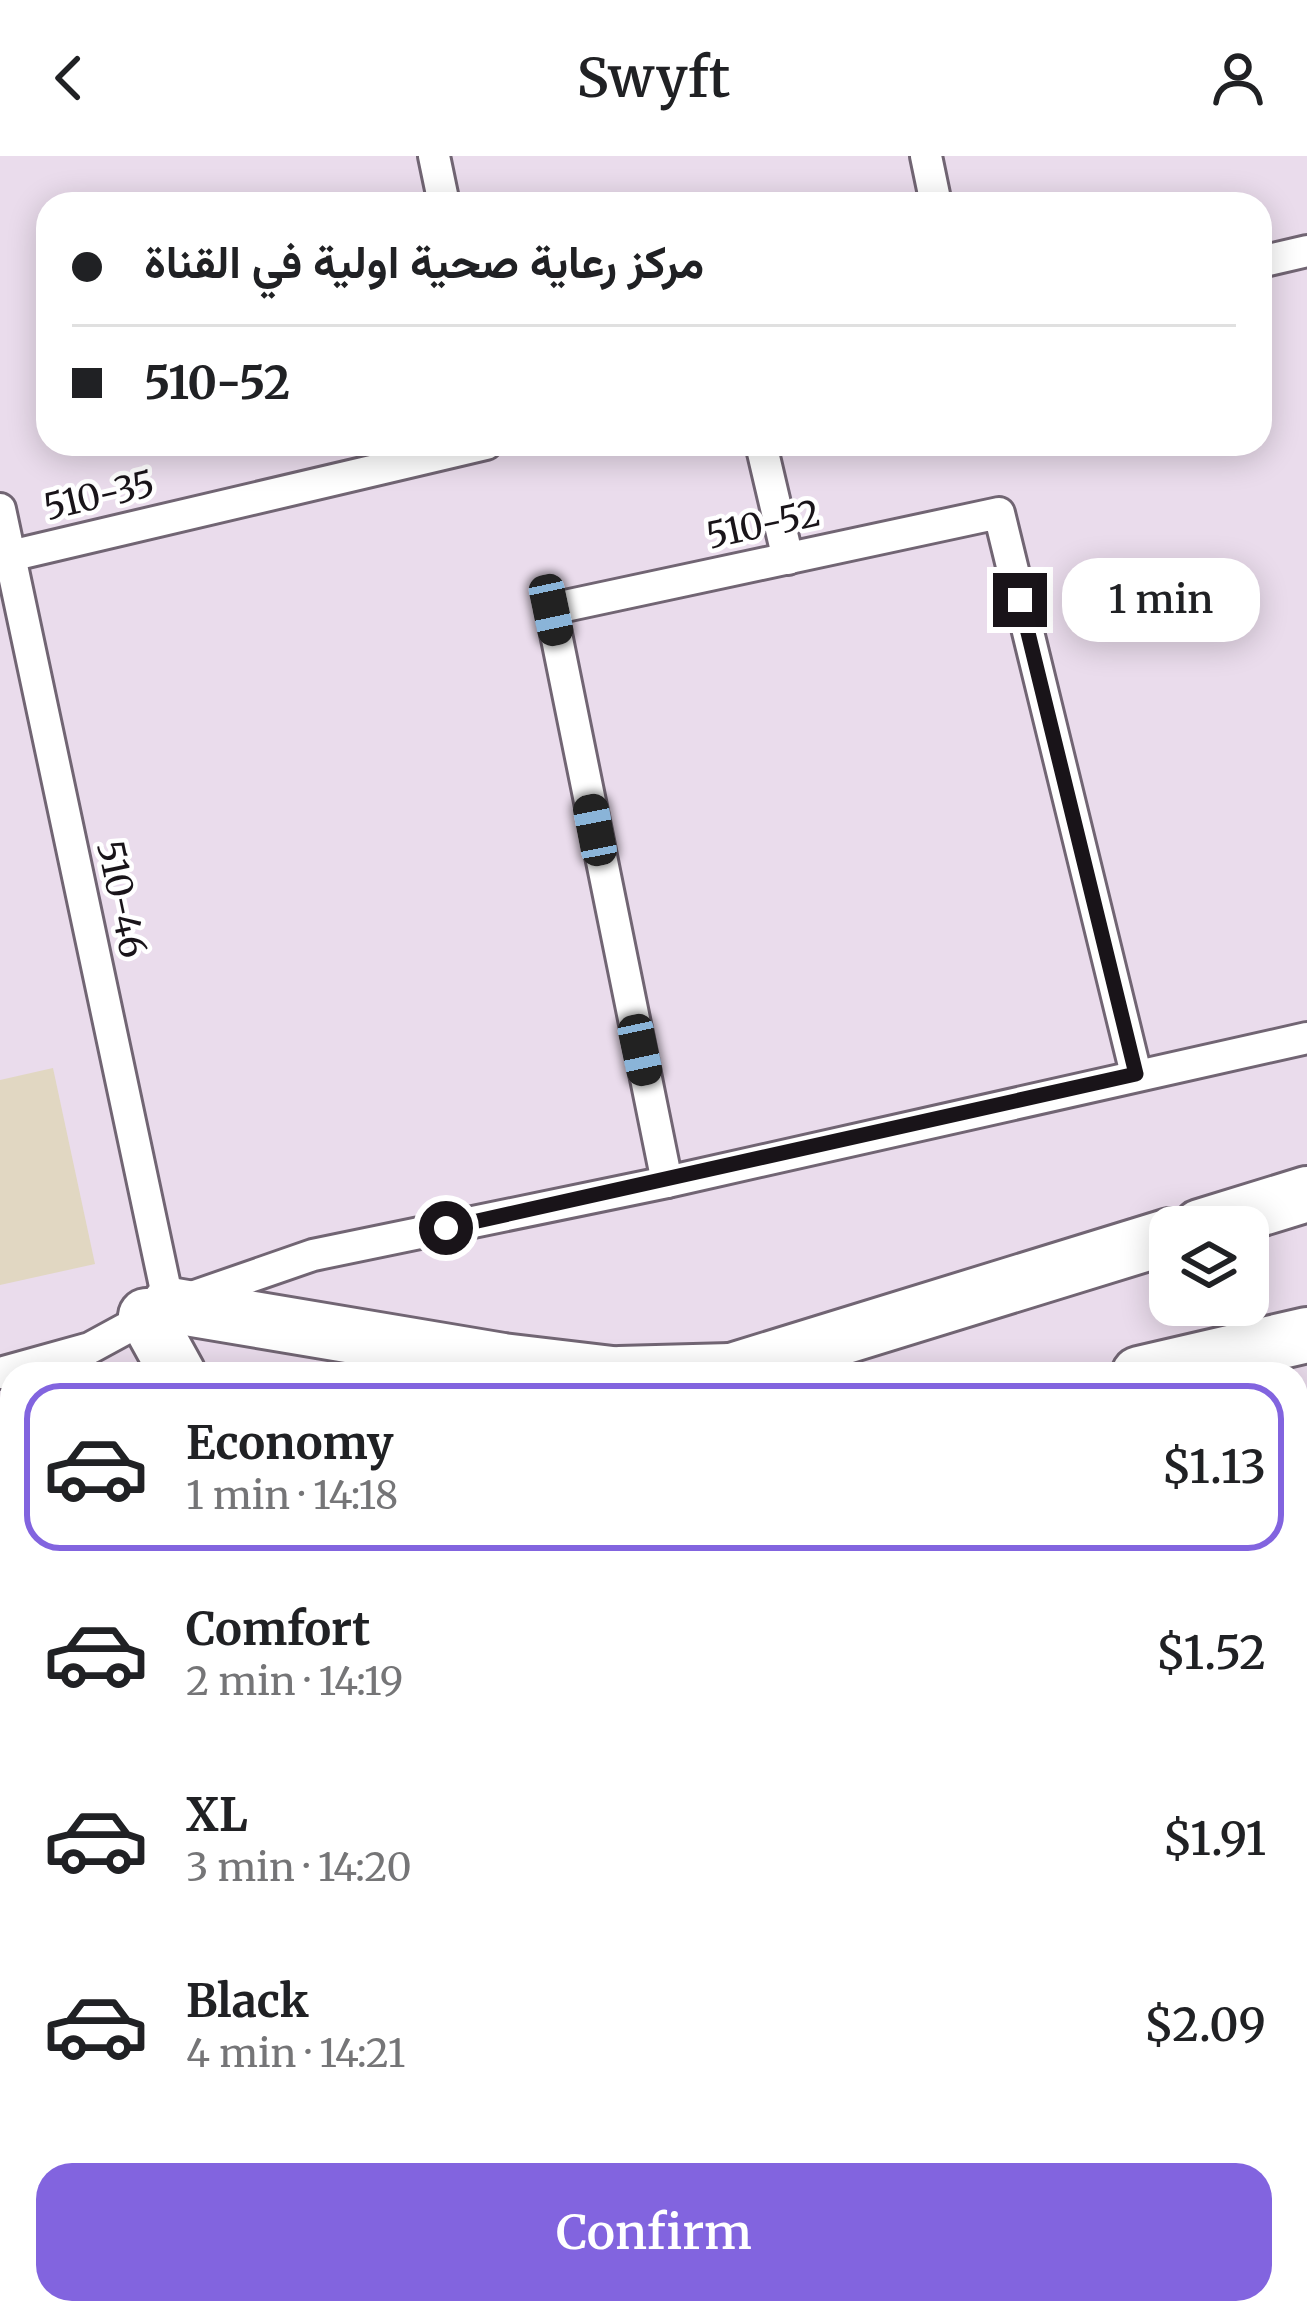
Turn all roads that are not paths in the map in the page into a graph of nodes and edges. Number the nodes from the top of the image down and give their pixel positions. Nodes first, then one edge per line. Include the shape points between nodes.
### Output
1 (434, 156) edge
2 (926, 156) edge
3 (442, 192) edge
4 (934, 192) edge
5 (1307, 251) edge
6 (1272, 259) edge
7 (435, 456) edge
8 (764, 456) edge
9 (0, 509) edge
10 (10, 556) junction
11 (788, 559) junction
12 (1307, 1038) edge
13 (1136, 1074) junction
14 (667, 1182) junction
15 (1307, 1194) edge
16 (1268, 1206) edge
17 (1149, 1242) edge
18 (157, 1310) junction
19 (1307, 1335) edge
20 (38, 1362) edge
21 (174, 1362) edge
22 (512, 1362) edge
23 (759, 1362) edge
24 (1191, 1362) edge

1 - 3 street
2 - 4 street
5 - 6 street
7 - 10 street, 510-35
8 - 11 street
9 - 10 street, 510-46
10 - 18 street, 510-46
11 - 13 street, 510-52 via 999,514
11 - 14 street, 510-52 via 551,610
12 - 13 street
13 - 14 street
14 - 18 street via 314,1255
15 - 16 highway
17 - 23 highway
18 - 20 street via 90,1348
18 - 21 highway
18 - 22 highway
19 - 24 highway

